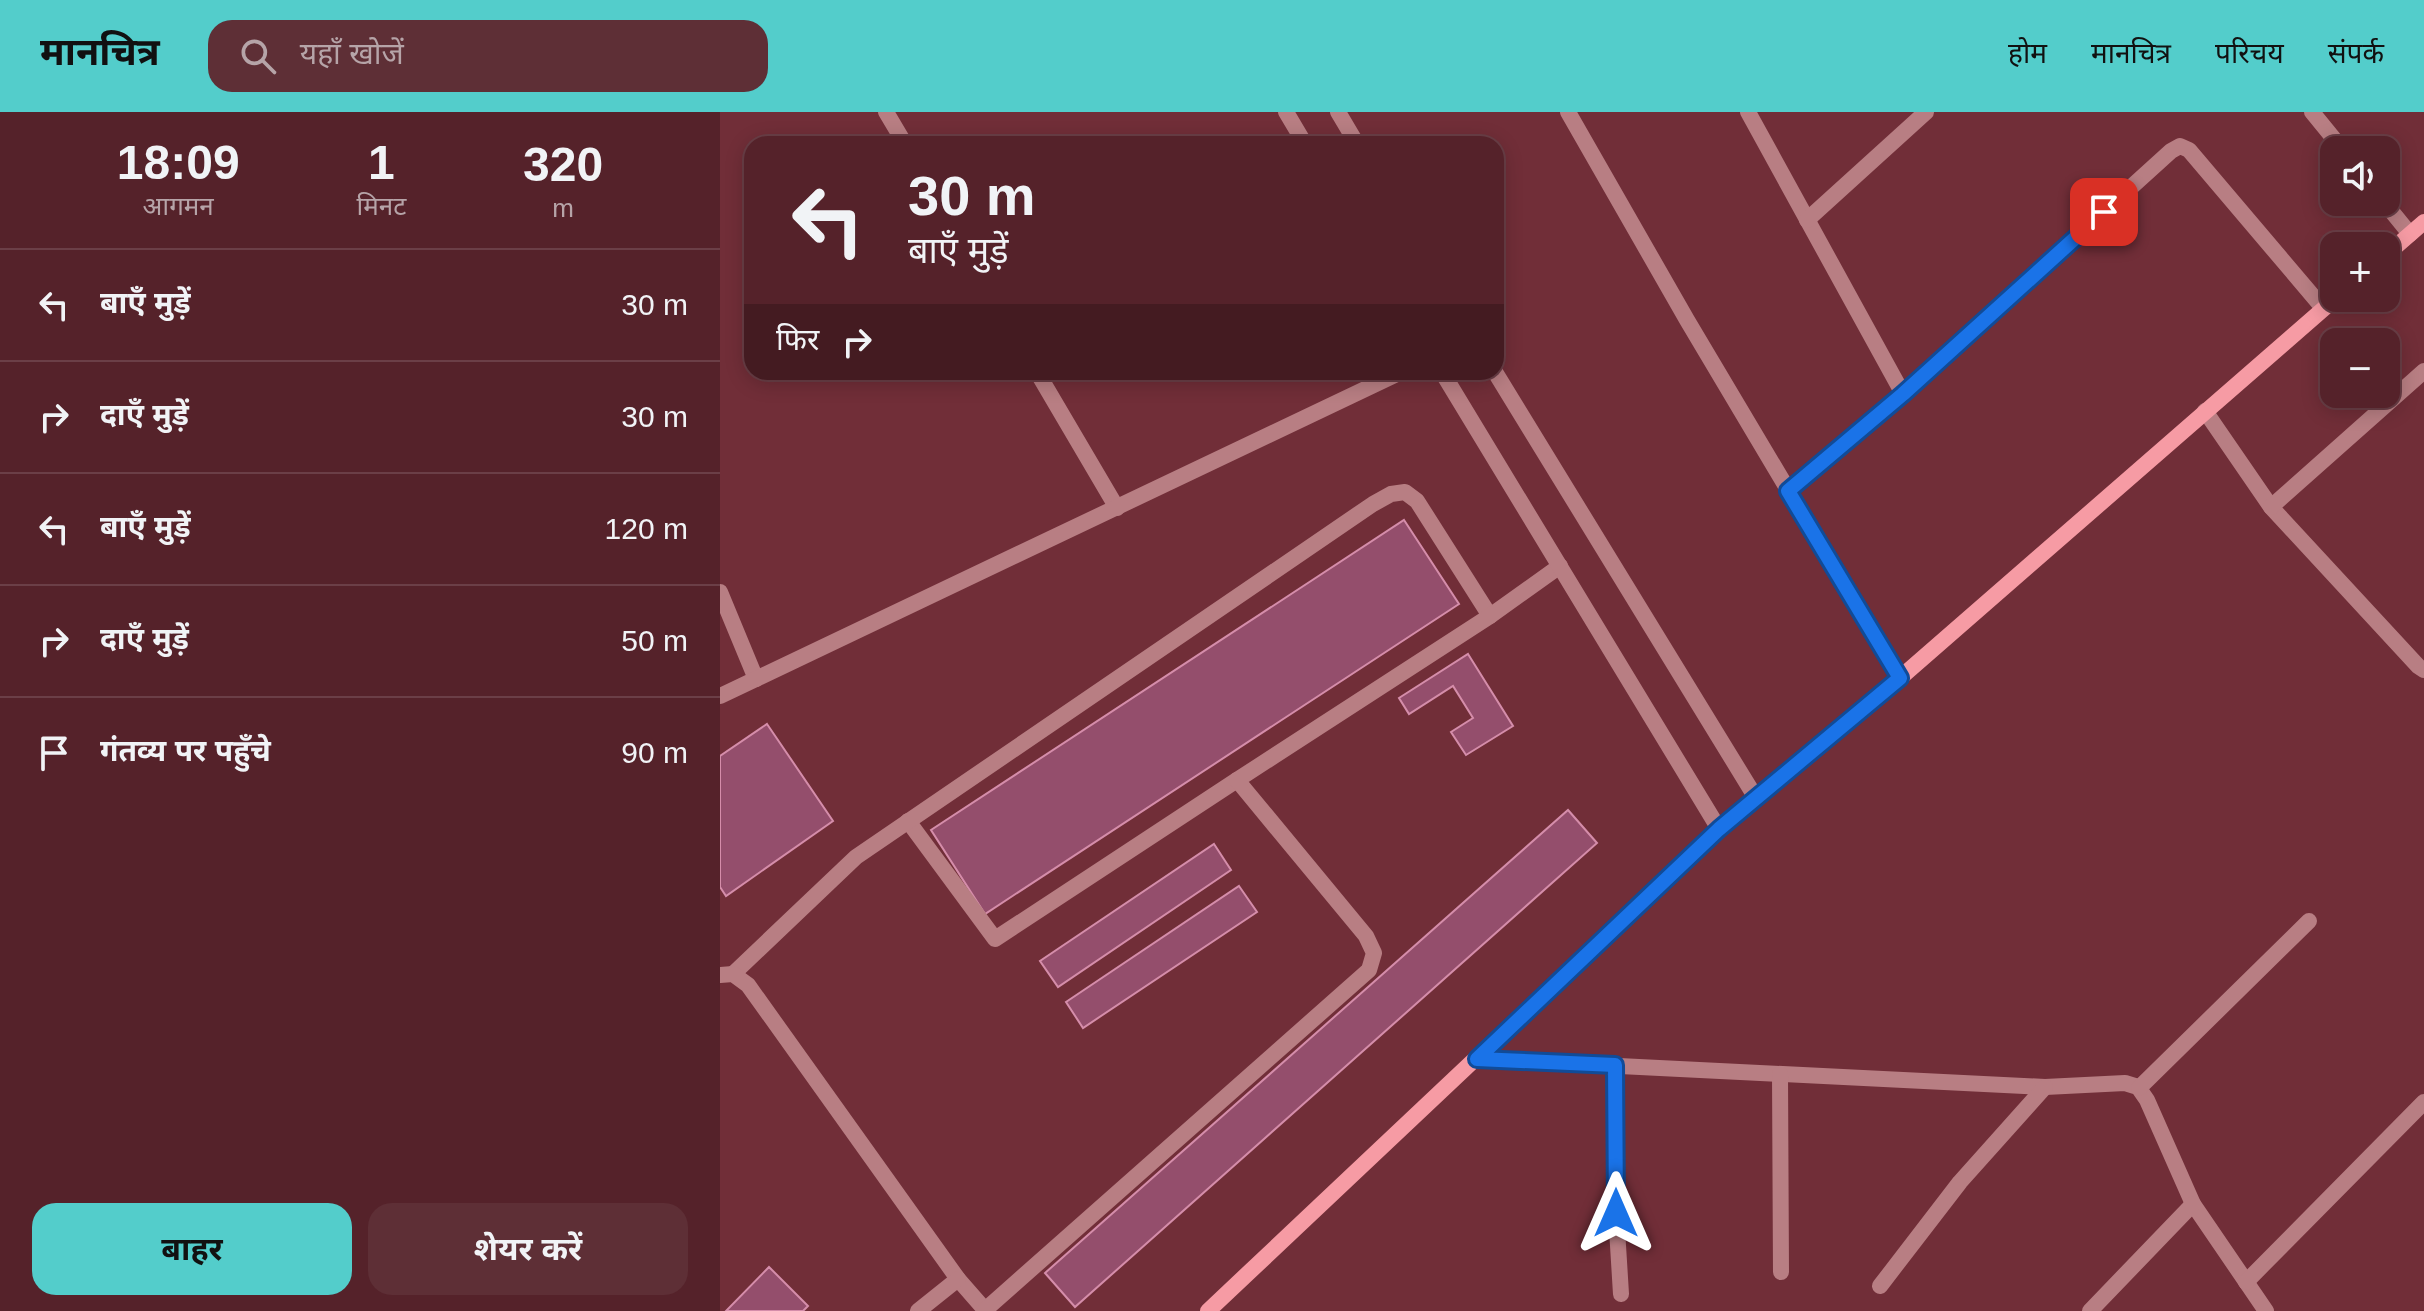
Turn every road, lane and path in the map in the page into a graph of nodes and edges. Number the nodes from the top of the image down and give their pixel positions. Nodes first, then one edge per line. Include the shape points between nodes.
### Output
1 (886, 112) edge
2 (1286, 112) edge
3 (1338, 112) edge
4 (1568, 112) edge
5 (1748, 112) edge
6 (1926, 112) edge
7 (2312, 112) edge
8 (900, 136) edge
9 (1300, 136) edge
10 (1352, 136) edge
11 (2332, 136) edge
12 (2395, 216) edge
13 (1807, 220) junction
14 (2424, 222) edge
15 (2410, 234) junction
16 (2400, 243) edge
17 (2320, 292) edge
18 (2320, 312) edge
19 (2424, 371) edge
20 (1042, 380) edge
21 (1384, 380) edge
22 (1447, 380) edge
23 (1500, 380) edge
24 (1903, 394) junction
25 (2205, 411) junction
26 (1788, 491) junction
27 (2271, 507) junction
28 (1117, 508) junction
29 (1560, 566) junction
30 (720, 592) edge
31 (1490, 616) junction
32 (2424, 670) edge
33 (1900, 678) junction
34 (756, 679) junction
35 (720, 696) edge
36 (1237, 780) junction
37 (1756, 798) junction
38 (908, 821) junction
39 (1719, 829) junction
40 (2309, 921) dead end
41 (726, 975) edge
42 (1477, 1059) junction
43 (1615, 1065) junction
44 (1780, 1074) junction
45 (2045, 1087) junction
46 (2139, 1088) junction
47 (2424, 1102) edge
48 (2193, 1204) junction
49 (1781, 1272) dead end
50 (958, 1279) junction
51 (2246, 1282) junction
52 (1880, 1286) dead end
53 (1621, 1294) dead end
54 (985, 1310) edge
55 (918, 1311) edge
56 (1208, 1311) edge
57 (2090, 1311) edge
58 (2266, 1311) edge

1 - 8 street
2 - 9 street
3 - 10 street
4 - 26 street
5 - 13 street
6 - 13 street
7 - 11 street
12 - 15 street
13 - 24 street
14 - 15 main road
15 - 16 main road
17 - 24 street via 2180,146
18 - 25 main road
19 - 27 street
20 - 28 street
21 - 28 street
22 - 29 street
23 - 37 street
24 - 26 street
25 - 27 street
25 - 33 main road
26 - 33 street
27 - 32 street
28 - 34 street
29 - 31 street
29 - 39 street
30 - 34 street
31 - 36 street
31 - 38 street via 1417,501 1405,492 1391,494
33 - 37 main road
34 - 35 street
36 - 38 street via 995,939
36 - 54 street via 1366,936 1374,953 1369,970
37 - 39 main road
38 - 41 street via 840,870
39 - 42 main road
40 - 46 street
41 - 50 street via 748,985
42 - 43 street
42 - 56 main road
43 - 44 street
43 - 53 street
44 - 45 street
44 - 49 street
45 - 46 street via 2125,1083
45 - 52 street via 1960,1182
46 - 48 street
47 - 51 street
48 - 51 street
48 - 57 street
50 - 54 street
50 - 55 street
51 - 58 street

